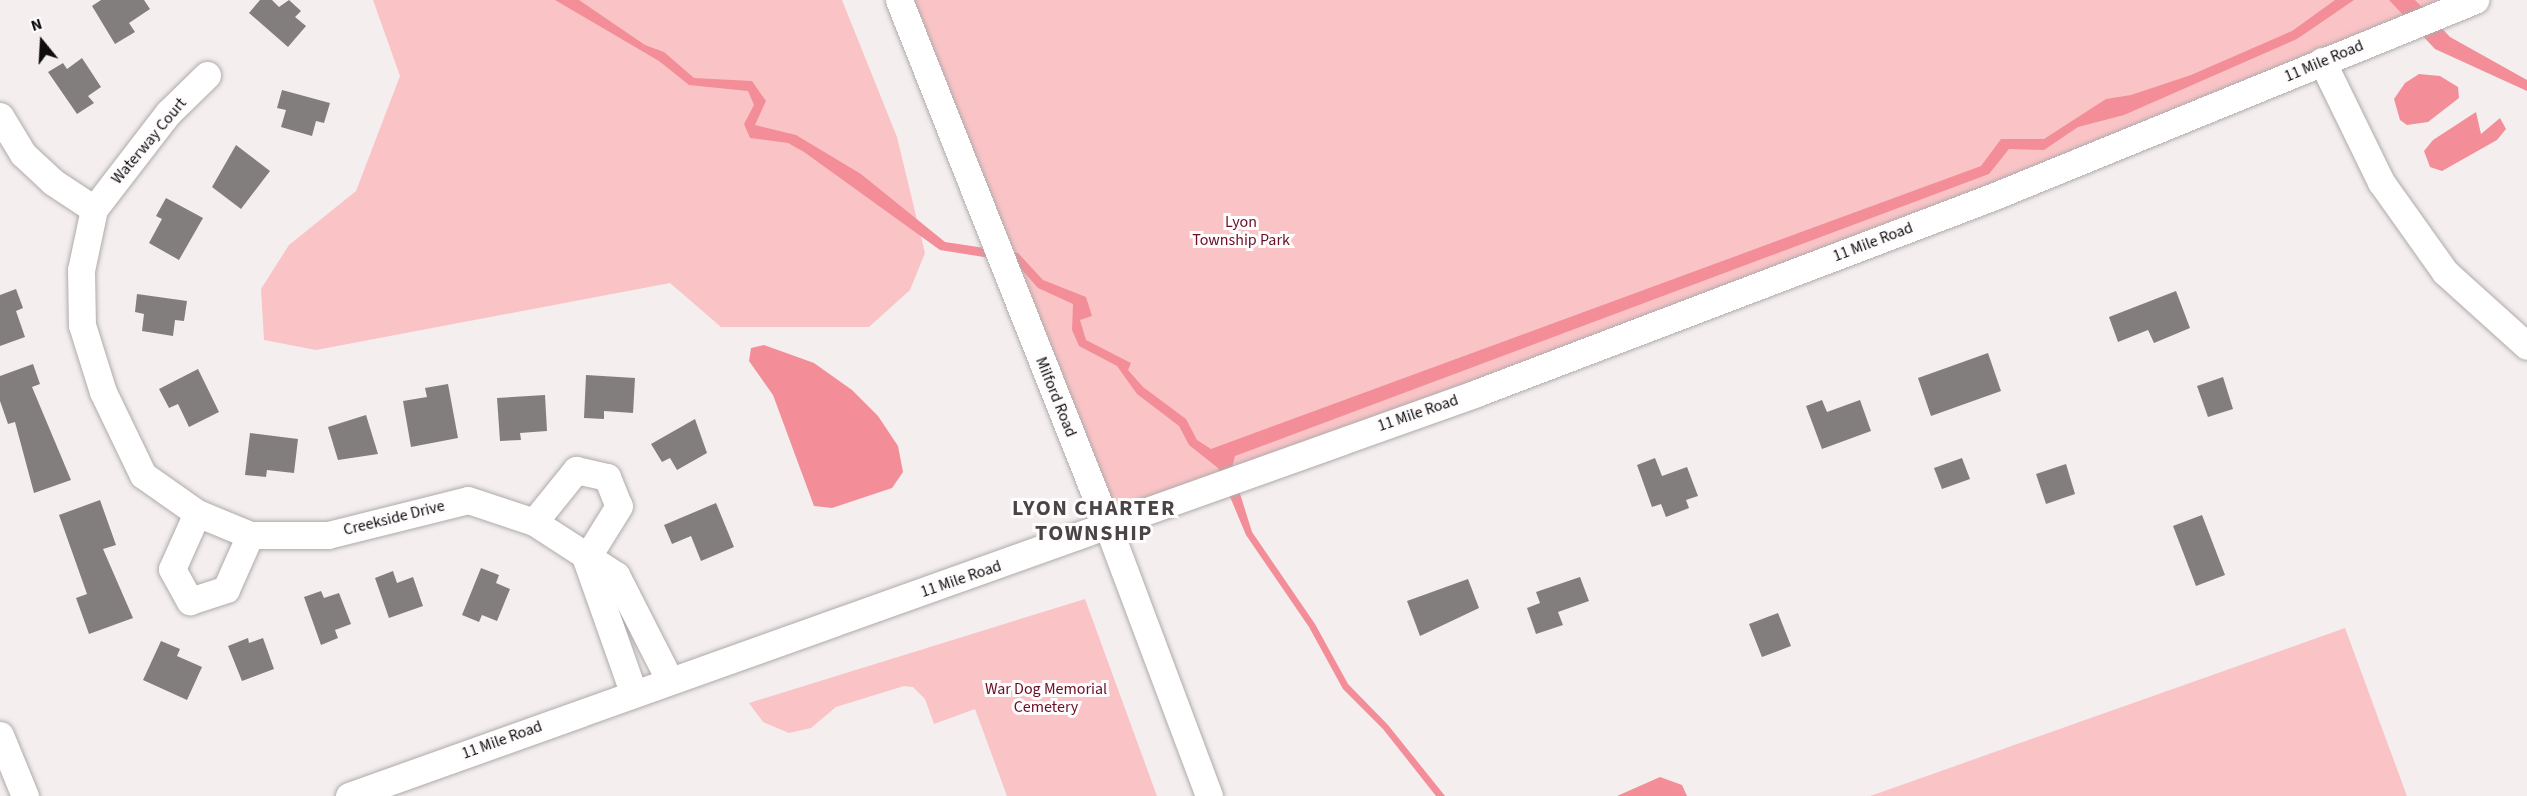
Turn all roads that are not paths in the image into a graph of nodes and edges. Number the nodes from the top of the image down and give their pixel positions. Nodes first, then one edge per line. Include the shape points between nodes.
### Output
1 (899, 0) edge
2 (2475, 0) edge
3 (2322, 61) junction
4 (207, 75) dead end
5 (0, 117) edge
6 (94, 209) junction
7 (2527, 345) edge
8 (197, 513) junction
9 (534, 522) junction
10 (1108, 527) junction
11 (250, 535) junction
12 (586, 559) junction
13 (669, 679) junction
14 (633, 692) junction
15 (0, 735) edge
16 (25, 796) edge
17 (349, 796) edge
18 (1209, 796) edge

1 - 10 street, Milford Road
2 - 3 street, 11 Mile Road
3 - 7 street via 2381,182 2438,263
3 - 10 street, 11 Mile Road via 1992,197
4 - 6 street, Waterway Court via 168,113
5 - 6 street via 23,154 53,182
6 - 8 street, Creekside Drive via 81,270 82,325 103,392 143,475
8 - 11 street, Creekside Drive
8 - 11 street via 172,569 190,601 226,589
9 - 11 street, Creekside Drive via 468,500 328,535
9 - 12 street, Creekside Drive
9 - 12 street via 576,470 607,477 619,506
10 - 13 street, 11 Mile Road
10 - 18 street, Milford Road
12 - 13 street, Creekside Drive via 616,575 629,593
12 - 14 street
13 - 14 street, 11 Mile Road
14 - 17 street, 11 Mile Road
15 - 16 street

